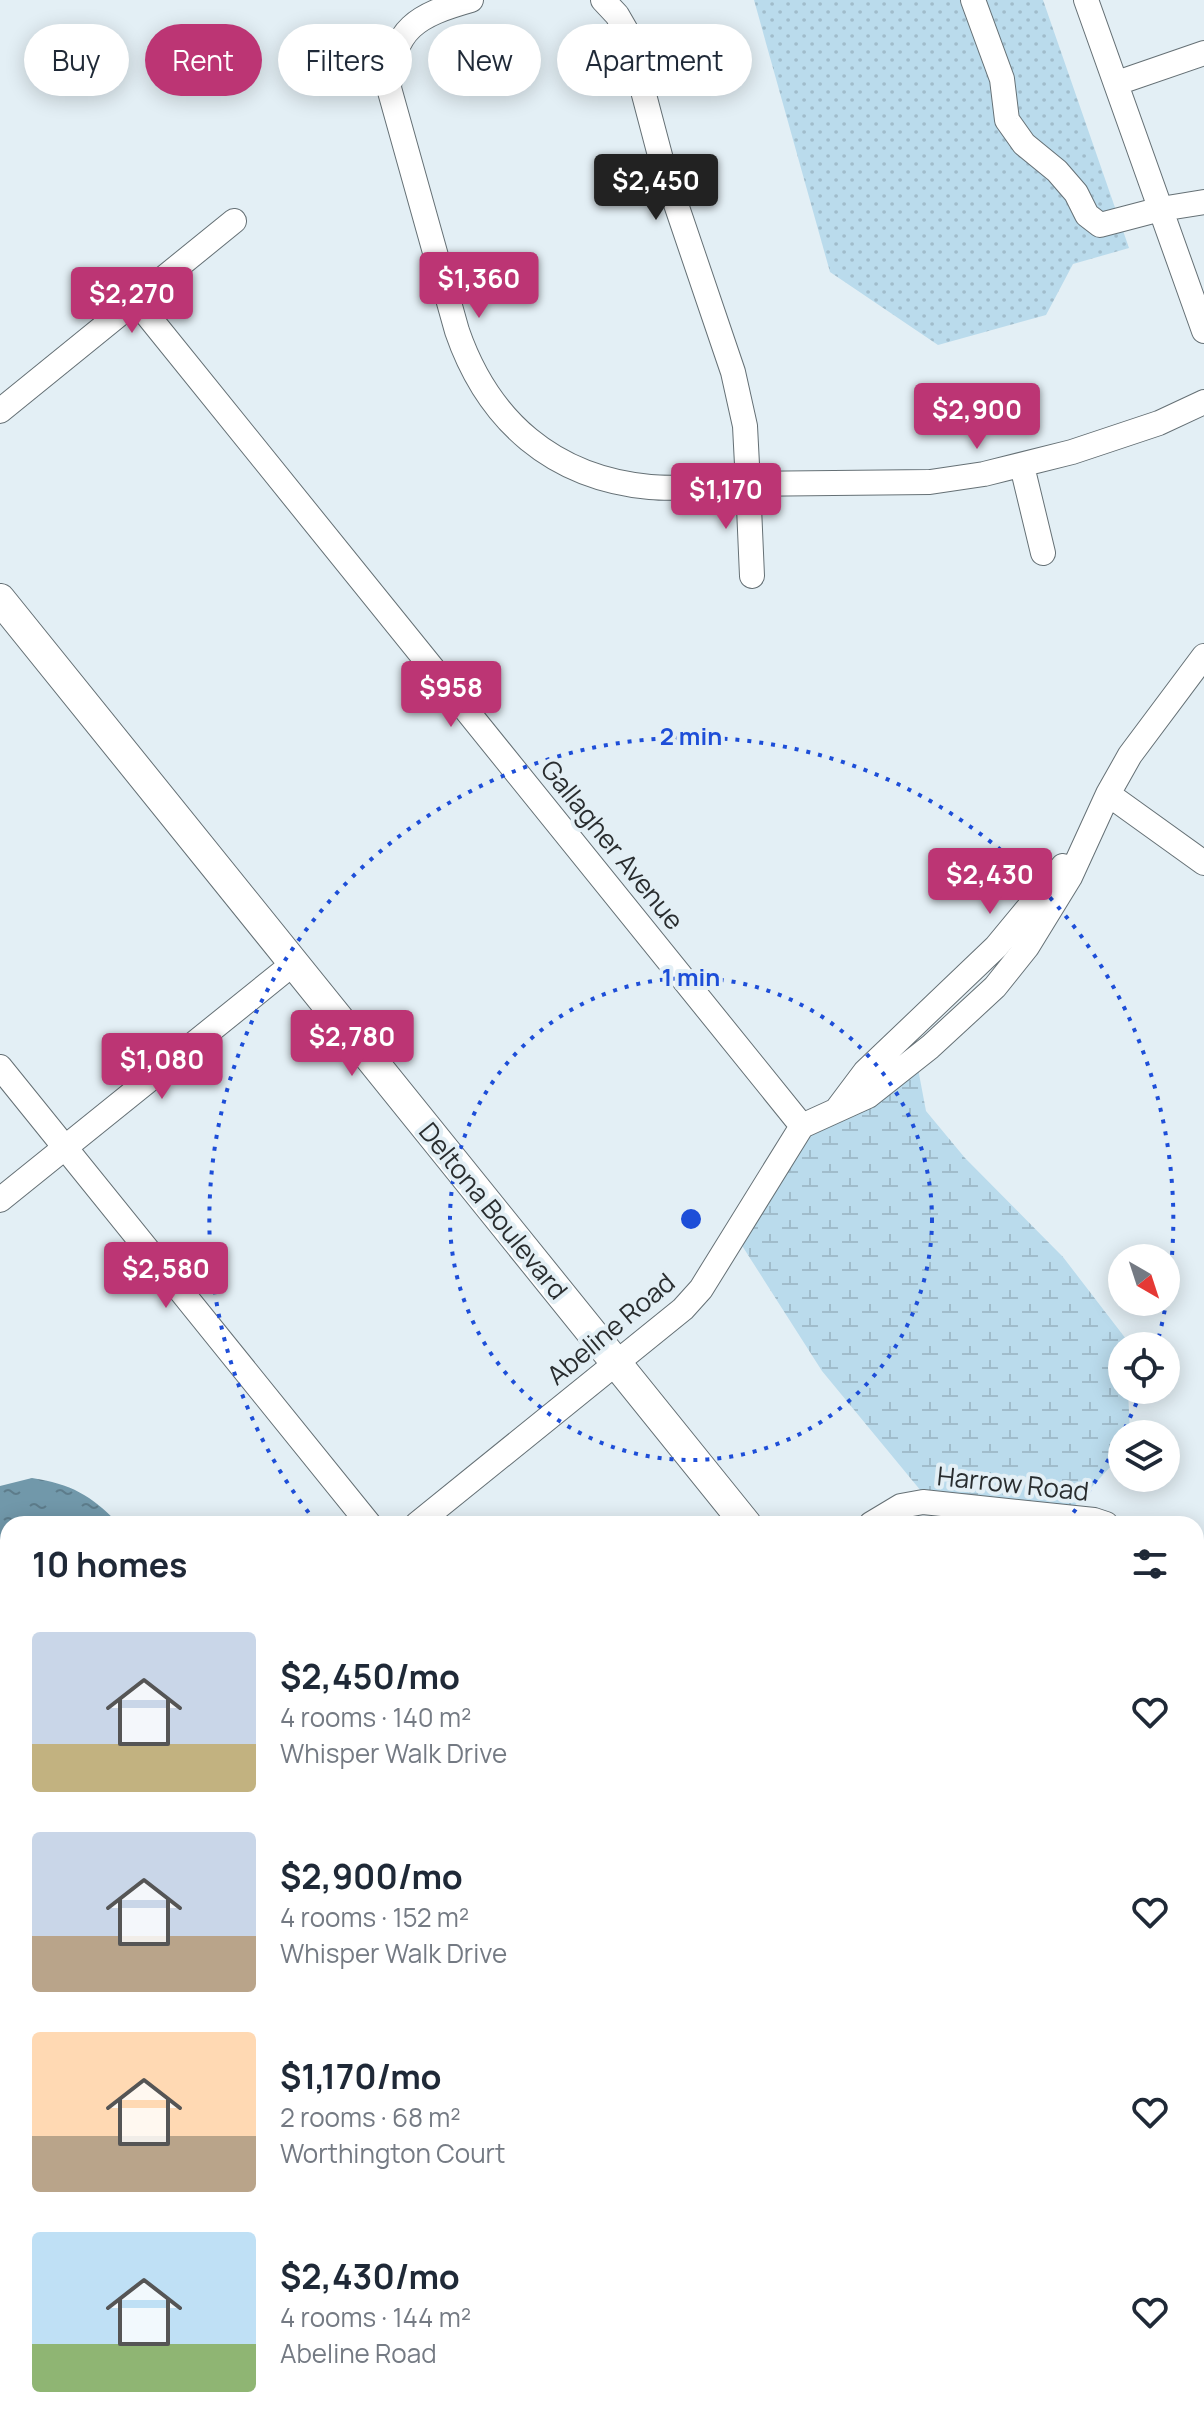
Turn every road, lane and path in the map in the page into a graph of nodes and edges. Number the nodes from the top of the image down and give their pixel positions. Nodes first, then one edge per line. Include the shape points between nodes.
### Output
1 (471, 0) edge
2 (603, 0) edge
3 (973, 0) edge
4 (1086, 0) edge
5 (1204, 53) edge
6 (1117, 83) junction
7 (1204, 202) edge
8 (1161, 209) junction
9 (234, 221) dead end
10 (136, 301) junction
11 (1204, 331) edge
12 (1204, 402) edge
13 (0, 411) edge
14 (1022, 466) junction
15 (748, 484) junction
16 (1043, 553) dead end
17 (752, 576) dead end
18 (0, 599) edge
19 (1204, 656) edge
20 (1108, 794) junction
21 (1204, 863) edge
22 (294, 963) junction
23 (0, 1067) edge
24 (802, 1126) junction
25 (65, 1148) junction
26 (0, 1200) edge
27 (616, 1363) junction
28 (363, 1516) edge
29 (427, 1516) edge
30 (740, 1516) edge
31 (881, 1516) edge
32 (1056, 1516) edge

1 - 15 street via 418,20 394,53 389,88 457,331 482,389 526,438 589,474 653,487
2 - 15 street via 628,34 662,163 733,372 745,426
3 - 8 street via 1002,79 1007,120 1024,144 1076,193 1087,215 1100,225
4 - 6 street
5 - 6 street
6 - 8 street
7 - 8 street
8 - 11 street
9 - 10 street
10 - 13 street
10 - 24 street, Gallagher Avenue
12 - 14 street via 1159,423
14 - 15 street via 930,482
14 - 16 street
15 - 17 street
18 - 22 main road, Deltona Boulevard
19 - 20 street via 1130,755
20 - 21 street
20 - 24 street via 1070,877 995,987 868,1096
22 - 25 street
22 - 27 main road, Deltona Boulevard
23 - 25 street
24 - 27 street, Abeline Road via 701,1289
25 - 26 street
25 - 28 street
27 - 29 street, Abeline Road
27 - 30 main road, Deltona Boulevard
31 - 32 street, Harrow Road via 923,1502

